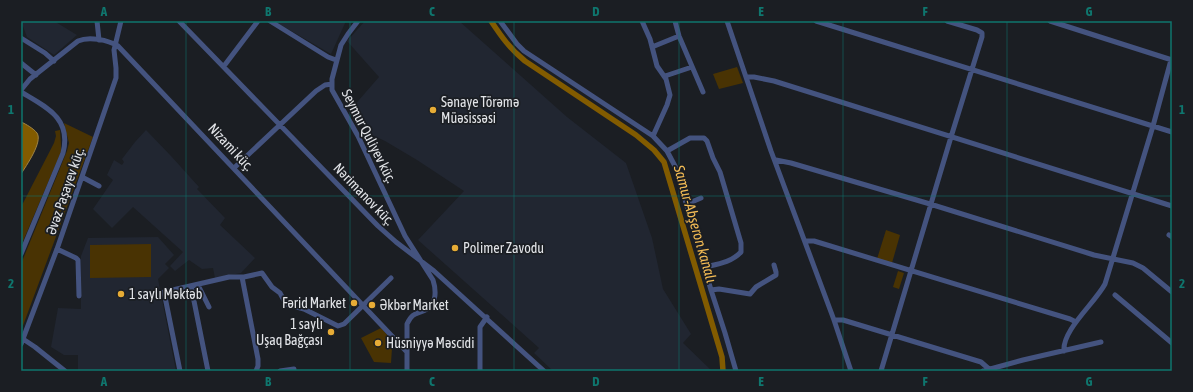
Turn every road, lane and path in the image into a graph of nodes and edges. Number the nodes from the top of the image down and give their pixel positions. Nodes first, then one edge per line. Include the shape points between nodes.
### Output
1 (97, 21) edge
2 (121, 21) edge
3 (179, 21) edge
4 (258, 21) edge
5 (270, 21) edge
6 (500, 21) edge
7 (642, 21) edge
8 (675, 21) edge
9 (727, 21) edge
10 (816, 21) edge
11 (948, 21) edge
12 (1050, 21) edge
13 (356, 22) edge
14 (1065, 23) edge
15 (679, 36) junction
16 (21, 38) edge
17 (99, 40) junction
18 (114, 44) junction
19 (652, 47) junction
20 (336, 60) junction
21 (1172, 60) edge
22 (54, 61) junction
23 (21, 63) edge
24 (224, 66) junction
25 (692, 67) junction
26 (972, 70) junction
27 (36, 75) junction
28 (665, 76) junction
29 (746, 77) junction
30 (332, 84) junction
31 (21, 91) edge
32 (703, 92) dead end
33 (281, 125) junction
34 (1153, 126) junction
35 (1172, 132) edge
36 (653, 136) junction
37 (951, 137) junction
38 (667, 151) junction
39 (776, 160) junction
40 (234, 168) junction
41 (82, 176) junction
42 (99, 186) dead end
43 (1132, 194) junction
44 (701, 198) dead end
45 (687, 204) junction
46 (930, 204) junction
47 (1172, 206) edge
48 (805, 241) junction
49 (57, 249) junction
50 (21, 254) edge
51 (419, 259) junction
52 (1113, 259) junction
53 (774, 265) dead end
54 (705, 267) junction
55 (911, 271) junction
56 (242, 277) junction
57 (391, 278) dead end
58 (198, 285) junction
59 (191, 286) junction
60 (711, 290) junction
61 (1172, 292) edge
62 (1115, 295) dead end
63 (79, 296) dead end
64 (363, 305) junction
65 (209, 307) dead end
66 (486, 317) junction
67 (834, 320) junction
68 (1076, 322) junction
69 (891, 335) junction
70 (22, 341) edge
71 (1101, 342) dead end
72 (1172, 343) edge
73 (1064, 350) junction
74 (406, 351) junction
75 (294, 369) dead end
76 (989, 369) junction
77 (65, 371) edge
78 (180, 371) edge
79 (208, 371) edge
80 (256, 371) edge
81 (280, 371) edge
82 (407, 371) edge
83 (480, 371) edge
84 (544, 371) edge
85 (736, 371) edge
86 (851, 371) edge
87 (881, 371) edge
88 (983, 371) edge

1 - 17 street
2 - 18 street
3 - 24 street, Nərimanov küç.
4 - 24 street
5 - 20 street
6 - 36 street via 524,51
7 - 19 street
8 - 15 street
9 - 29 street
10 - 26 street
11 - 26 street via 982,33
12 - 14 street
13 - 20 street, Seymur Quliyev küç. via 343,40
14 - 21 street
15 - 19 street
15 - 25 street
16 - 22 street
17 - 18 street, Nizami küç.
17 - 22 street, Nizami küç. via 87,38 78,41
18 - 40 street, Nizami küç. via 127,54
18 - 41 street, Əvəz Paşayev küç. via 116,78
19 - 28 street via 657,66
20 - 30 street, Seymur Quliyev küç.
21 - 34 street
22 - 27 street, Nizami küç.
23 - 27 street
24 - 33 street, Nərimanov küç.
25 - 28 street
25 - 32 street
26 - 34 street
26 - 37 street
27 - 31 street, Nizami küç.
28 - 36 street via 670,95
29 - 37 street via 774,81
29 - 39 street
30 - 33 street via 316,91
30 - 51 street, Seymur Quliyev küç. via 332,90 358,136 405,236
31 - 50 street via 54,113 65,141 63,153
33 - 40 street
33 - 51 street, Nərimanov küç. via 378,226
34 - 35 street
34 - 43 street
36 - 38 street
37 - 43 street
37 - 46 street
38 - 45 street via 676,168
38 - 54 street via 690,138 704,138 720,172 741,243 741,252 730,260
39 - 46 street
39 - 48 street
40 - 64 street, Nizami küç.
41 - 42 street
41 - 49 street, Əvəz Paşayev küç.
43 - 47 street
43 - 52 street
44 - 45 street
45 - 54 street
46 - 52 street
46 - 55 street
48 - 55 street via 814,241
48 - 67 street
49 - 63 street via 78,260
49 - 70 street, Əvəz Paşayev küç.
51 - 66 street, Nərimanov küç.
51 - 74 street via 433,280 435,293 430,307 410,318 407,324
52 - 61 street via 1138,265
52 - 68 street via 1101,292
53 - 60 street via 776,275 756,287 750,294
54 - 60 street
55 - 68 street
55 - 69 street
56 - 58 street
56 - 64 street via 262,274 280,293 286,304 304,309 334,325 344,324
56 - 80 street via 258,358
57 - 64 street
58 - 59 street
58 - 65 street
59 - 78 street via 164,292
59 - 79 street
60 - 85 street
62 - 72 street
64 - 74 street, Nizami küç.
66 - 83 street via 480,327
66 - 84 street, Nərimanov küç.
67 - 69 street via 843,320
67 - 86 street
68 - 73 street via 1064,342
69 - 76 street via 982,362
69 - 87 street
70 - 77 street via 36,347
71 - 73 street
73 - 76 street
74 - 82 street
75 - 81 street
76 - 88 street

